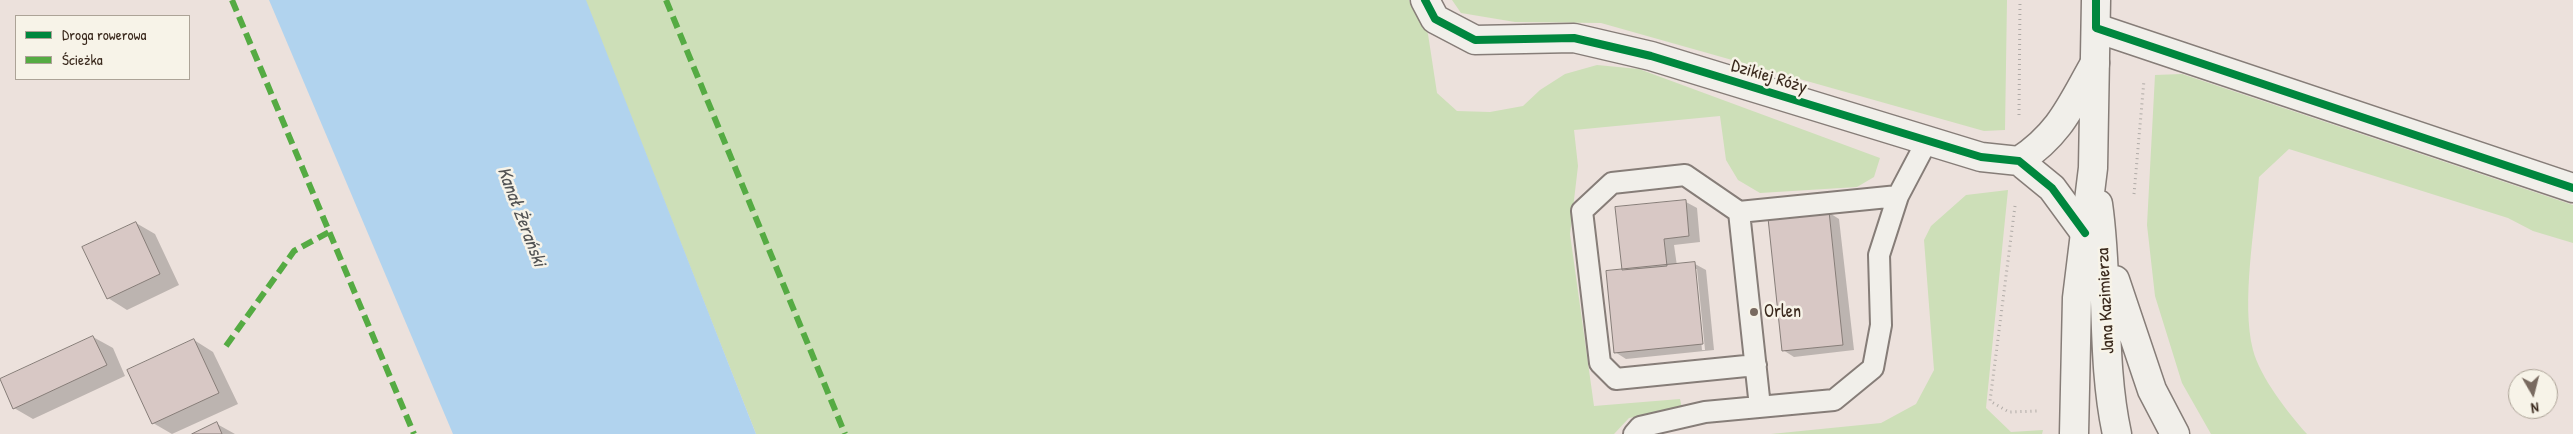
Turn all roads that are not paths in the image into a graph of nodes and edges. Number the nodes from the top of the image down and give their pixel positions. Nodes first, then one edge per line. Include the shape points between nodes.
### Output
1 (1425, 0) edge
2 (2096, 0) edge
3 (2096, 28) junction
4 (2095, 63) junction
5 (1927, 141) junction
6 (2020, 161) junction
7 (2573, 188) edge
8 (1898, 196) junction
9 (1739, 212) junction
10 (2094, 238) junction
11 (1756, 365) junction
12 (1760, 407) junction
13 (1634, 434) edge
14 (2074, 434) edge
15 (2117, 434) edge
16 (2175, 434) edge

1 - 5 street, Dzikiej Róży via 1435,19 1475,40 1574,38 1651,56
2 - 3 street, Jana Kazimierza
3 - 4 street, Jana Kazimierza
3 - 7 street
4 - 6 street via 2058,128 2041,147
4 - 10 street, Jana Kazimierza
5 - 6 street, Dzikiej Róży via 1981,158
5 - 8 lane
6 - 10 street via 2052,188
8 - 9 lane
8 - 12 lane via 1879,255 1881,325 1873,368 1834,400
9 - 11 lane
9 - 11 lane via 1685,175 1612,182 1582,211 1600,363 1616,379
10 - 14 street, Jana Kazimierza via 2074,332
10 - 15 street, Jana Kazimierza via 2105,302
10 - 16 street via 2152,390
11 - 12 lane
12 - 13 lane via 1705,412 1640,427

